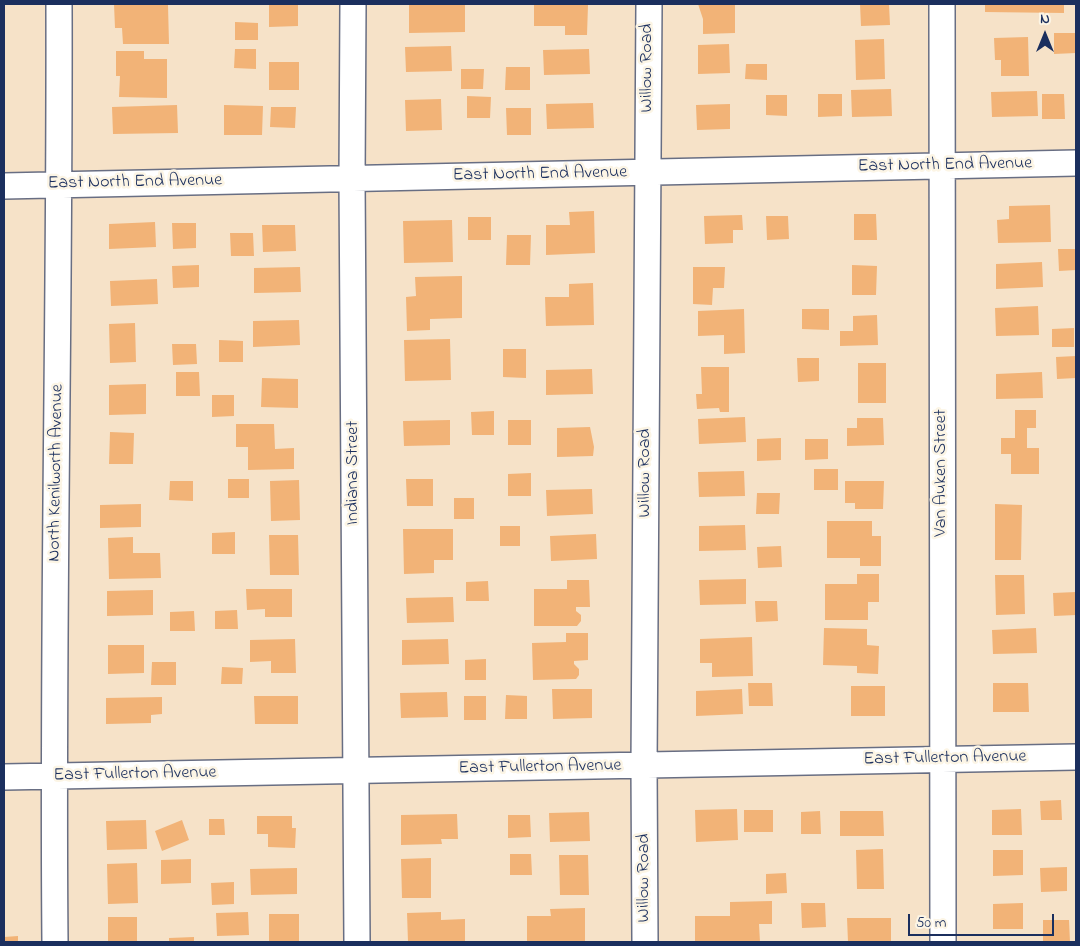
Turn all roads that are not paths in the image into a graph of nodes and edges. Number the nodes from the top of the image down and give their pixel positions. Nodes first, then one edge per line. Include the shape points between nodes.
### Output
1 (59, 4) edge
2 (353, 4) edge
3 (648, 4) edge
4 (942, 4) edge
5 (1076, 163) edge
6 (941, 166) junction
7 (648, 172) junction
8 (352, 179) junction
9 (60, 185) junction
10 (4, 186) edge
11 (1076, 757) edge
12 (943, 759) junction
13 (644, 766) junction
14 (356, 771) junction
15 (4, 777) edge
16 (53, 777) junction
17 (55, 942) edge
18 (357, 942) edge
19 (645, 942) edge
20 (943, 942) edge

1 - 9 street, North Kenilworth Avenue
2 - 8 street, Indiana Street
3 - 7 street, Willow Road
4 - 6 street, Van Auken Street
5 - 6 street, East North End Avenue
6 - 7 street, East North End Avenue
6 - 12 street, Van Auken Street
7 - 8 street, East North End Avenue
7 - 13 street, Willow Road
8 - 9 street, East North End Avenue
8 - 14 street, Indiana Street
9 - 10 street, East North End Avenue
9 - 16 street, North Kenilworth Avenue
11 - 12 street, East Fullerton Avenue
12 - 13 street, East Fullerton Avenue
12 - 20 street, Van Auken Street
13 - 14 street, East Fullerton Avenue
13 - 19 street, Willow Road
14 - 16 street, East Fullerton Avenue
14 - 18 street, Indiana Street
15 - 16 street, East Fullerton Avenue
16 - 17 street, North Kenilworth Avenue

